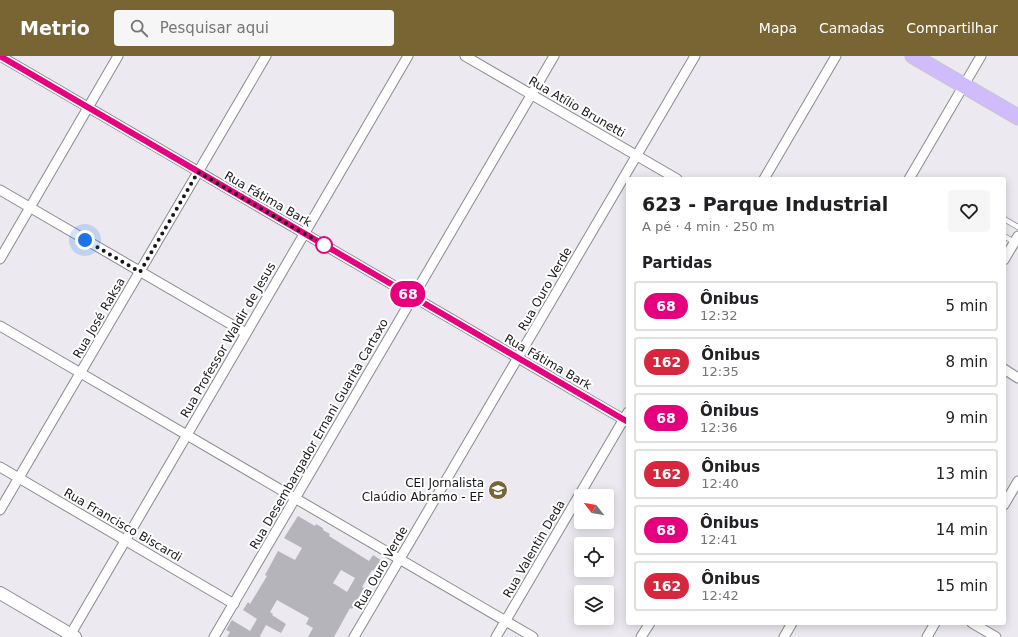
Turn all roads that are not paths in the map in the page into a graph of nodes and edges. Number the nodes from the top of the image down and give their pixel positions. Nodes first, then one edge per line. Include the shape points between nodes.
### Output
1 (0, 56) edge
2 (118, 56) edge
3 (266, 56) edge
4 (408, 56) edge
5 (465, 56) edge
6 (554, 56) edge
7 (695, 56) edge
8 (836, 56) edge
9 (913, 56) edge
10 (981, 56) edge
11 (964, 85) junction
12 (531, 95) junction
13 (88, 108) junction
14 (1018, 117) edge
15 (636, 156) junction
16 (198, 172) junction
17 (673, 177) edge
18 (765, 177) edge
19 (910, 177) edge
20 (0, 190) edge
21 (30, 208) junction
22 (1006, 220) edge
23 (1018, 227) edge
24 (304, 233) junction
25 (1006, 236) edge
26 (1016, 239) edge
27 (1006, 256) edge
28 (0, 259) edge
29 (140, 272) junction
30 (413, 297) junction
31 (0, 326) edge
32 (246, 334) junction
33 (518, 358) junction
34 (1006, 370) edge
35 (80, 373) junction
36 (1018, 378) edge
37 (626, 418) edge
38 (187, 435) junction
39 (0, 467) edge
40 (19, 478) junction
41 (1018, 481) edge
42 (295, 498) junction
43 (1006, 502) edge
44 (0, 510) edge
45 (125, 540) junction
46 (400, 559) junction
47 (0, 593) edge
48 (234, 604) junction
49 (506, 621) junction
50 (649, 625) edge
51 (791, 625) edge
52 (934, 625) edge
53 (975, 625) edge
54 (71, 636) edge
55 (214, 637) edge
56 (354, 637) edge
57 (496, 637) edge
58 (533, 637) edge
59 (641, 637) edge
60 (784, 637) edge
61 (927, 637) edge
62 (996, 637) edge

1 - 13 street, Rua Fátima Bark
2 - 13 street
3 - 16 street, Rua José Raksa
4 - 24 street, Rua Professor Waldir de Jesus
5 - 12 street, Rua Atílio Brunetti
6 - 12 street, Rua Desembargador Ernani Guarita Cartaxo
7 - 15 street, Rua Ouro Verde
8 - 18 street
9 - 11 main road
10 - 11 street
11 - 14 main road
11 - 19 street
12 - 15 street, Rua Atílio Brunetti
12 - 30 street, Rua Desembargador Ernani Guarita Cartaxo
13 - 16 street, Rua Fátima Bark
13 - 21 street
15 - 17 street, Rua Atílio Brunetti
15 - 33 street, Rua Ouro Verde
16 - 24 street, Rua Fátima Bark
16 - 29 street, Rua José Raksa
20 - 21 street
21 - 28 street
21 - 29 street
22 - 23 lane
24 - 30 street, Rua Fátima Bark
24 - 32 street, Rua Professor Waldir de Jesus
25 - 26 lane
26 - 27 street
29 - 32 street
29 - 35 street, Rua José Raksa
30 - 33 street, Rua Fátima Bark
30 - 42 street, Rua Desembargador Ernani Guarita Cartaxo
31 - 35 street
32 - 38 street, Rua Professor Waldir de Jesus
33 - 37 street, Rua Fátima Bark
33 - 46 street, Rua Ouro Verde
34 - 36 street
35 - 38 street
35 - 40 street, Rua José Raksa
37 - 49 street, Rua Valentin Deda
38 - 42 street
38 - 45 street, Rua Professor Waldir de Jesus
39 - 40 street, Rua Francisco Biscardi
40 - 44 street, Rua José Raksa
40 - 45 street, Rua Francisco Biscardi
41 - 43 street
42 - 46 street
42 - 48 street, Rua Desembargador Ernani Guarita Cartaxo
45 - 48 street, Rua Francisco Biscardi
45 - 54 street, Rua Professor Waldir de Jesus
46 - 49 street
46 - 56 street, Rua Ouro Verde
47 - 54 street
48 - 55 street, Rua Desembargador Ernani Guarita Cartaxo
49 - 57 street, Rua Valentin Deda
49 - 58 street
50 - 59 street
51 - 60 street
52 - 61 street
53 - 62 street

